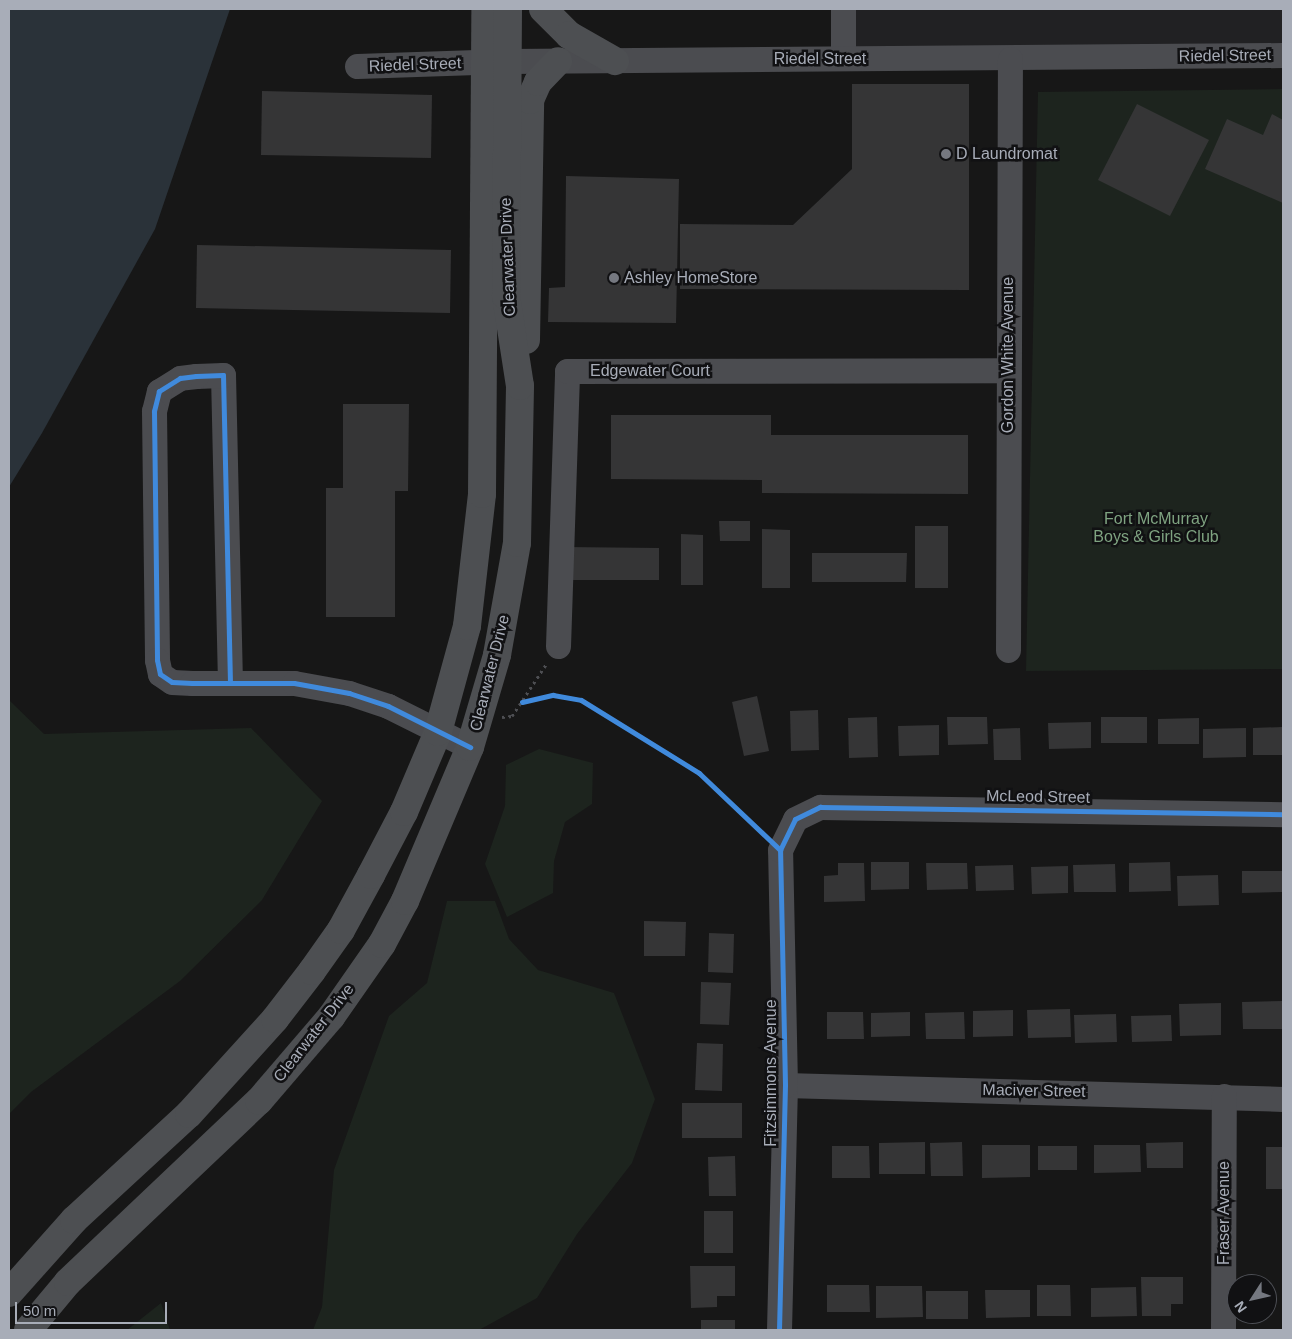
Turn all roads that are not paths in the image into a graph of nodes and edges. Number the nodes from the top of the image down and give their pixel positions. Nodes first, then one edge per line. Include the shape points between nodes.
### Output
1 (485, 9) edge
2 (508, 9) edge
3 (543, 9) edge
4 (843, 9) edge
5 (1283, 55) edge
6 (843, 58) junction
7 (1010, 59) junction
8 (558, 61) junction
9 (615, 61) junction
10 (495, 62) junction
11 (357, 66) dead end
12 (1008, 370) junction
13 (520, 386) junction
14 (558, 646) road end
15 (1008, 650) dead end
16 (230, 683) junction
17 (438, 732) junction
18 (470, 747) junction
19 (1283, 814) edge
20 (795, 820) joint
21 (786, 1085) junction
22 (1224, 1096) junction
23 (1283, 1099) edge
24 (9, 1293) edge
25 (28, 1330) edge
26 (779, 1330) edge
27 (1223, 1330) edge

1 - 10 main road, Clearwater Drive
2 - 10 main road, Clearwater Drive
3 - 9 main road via 569,35
4 - 6 street
5 - 7 street, Riedel Street
6 - 7 street, Riedel Street
6 - 9 street, Riedel Street
7 - 12 street, Gordon White Avenue
8 - 9 street, Riedel Street
8 - 10 street, Riedel Street
8 - 13 main road via 538,82 530,100 526,340
10 - 11 street, Riedel Street
10 - 13 main road, Clearwater Drive via 506,296
10 - 17 main road, Clearwater Drive via 482,494 467,626
12 - 14 street, Edgewater Court via 567,371
12 - 15 street, Gordon White Avenue
13 - 18 main road, Clearwater Drive via 517,543 497,655
16 - 16 street via 172,682 160,674 157,660 154,411 159,392 180,378 223,375
16 - 17 street via 294,683 349,693 388,706
17 - 18 street
17 - 24 main road, Clearwater Drive via 383,852 341,930 312,971 275,1019 195,1108 74,1220
18 - 25 main road, Clearwater Drive via 405,901 382,944 331,1017 259,1101 68,1282
19 - 20 street, McLeod Street via 820,806
20 - 21 street, Fitzsimmons Avenue via 780,850
21 - 22 street, Maciver Street
21 - 26 street, Fitzsimmons Avenue
22 - 23 street, Maciver Street
22 - 27 street, Fraser Avenue

